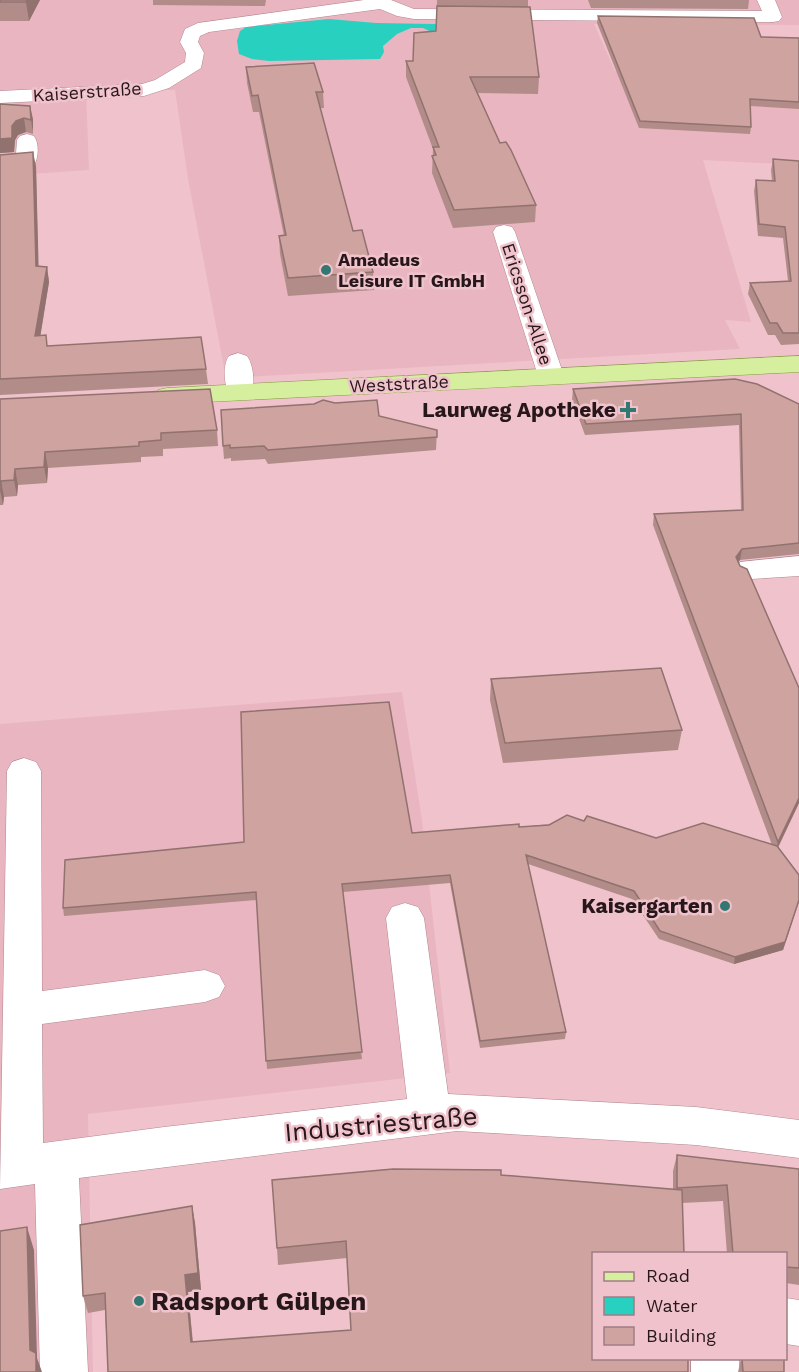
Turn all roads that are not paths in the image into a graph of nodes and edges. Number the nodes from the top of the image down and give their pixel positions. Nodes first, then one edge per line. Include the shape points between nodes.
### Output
1 (382, 1) edge
2 (770, 8) edge
3 (532, 15) junction
4 (550, 30) dead end
5 (0, 98) edge
6 (16, 125) edge
7 (0, 161) edge
8 (504, 232) edge
9 (238, 361) dead end
10 (799, 364) edge
11 (551, 376) junction
12 (240, 392) junction
13 (137, 398) edge
14 (799, 566) edge
15 (751, 569) dead end
16 (24, 771) dead end
17 (405, 918) dead end
18 (205, 986) dead end
19 (22, 1010) junction
20 (430, 1116) junction
21 (799, 1139) edge
22 (26, 1166) edge
23 (64, 1372) edge

1 - 3 street via 414,14
1 - 5 street, Kaiserstraße via 204,27 192,33 189,42 195,52 194,64 144,90
2 - 3 street
3 - 4 street
6 - 7 street via 26,160
8 - 11 street, Ericsson-Allee
9 - 12 street
10 - 11 main road, Weststraße
11 - 12 main road, Weststraße
12 - 13 main road, Weststraße
14 - 15 street
16 - 19 street
17 - 20 street
18 - 19 street
19 - 22 street
20 - 21 street, Industriestraße via 458,1112 602,1119
20 - 22 street, Industriestraße
22 - 23 street

